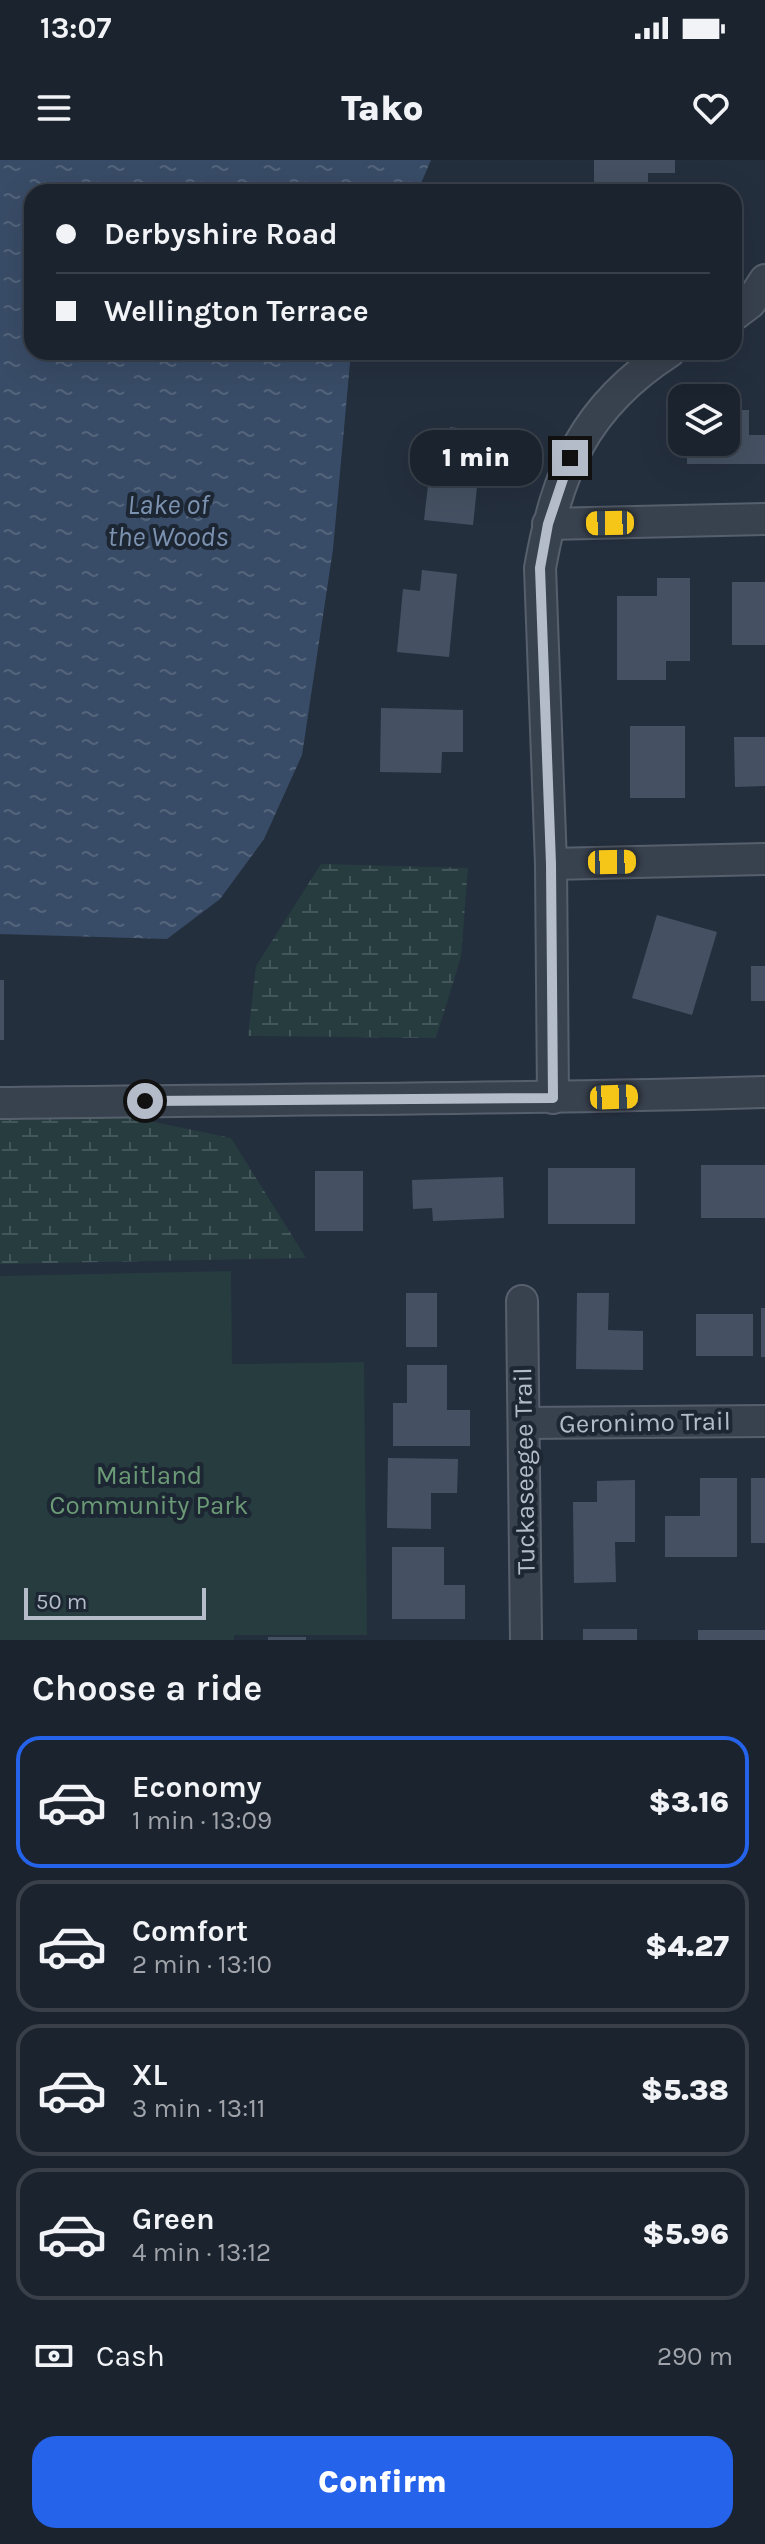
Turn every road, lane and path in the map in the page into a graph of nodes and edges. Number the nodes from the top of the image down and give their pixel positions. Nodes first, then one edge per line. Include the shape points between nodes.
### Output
1 (765, 280) edge
2 (742, 309) edge
3 (657, 360) edge
4 (765, 519) edge
5 (548, 524) junction
6 (765, 859) edge
7 (551, 864) junction
8 (765, 1092) edge
9 (553, 1098) junction
10 (0, 1103) edge
11 (522, 1301) dead end
12 (765, 1421) edge
13 (525, 1423) junction
14 (526, 1640) edge

1 - 2 street
3 - 5 street via 605,406 570,458
4 - 5 street
5 - 7 street via 540,568
6 - 7 street
7 - 9 street
8 - 9 street
9 - 10 street
11 - 13 street, Tuckaseegee Trail
12 - 13 street, Geronimo Trail
13 - 14 street, Tuckaseegee Trail

